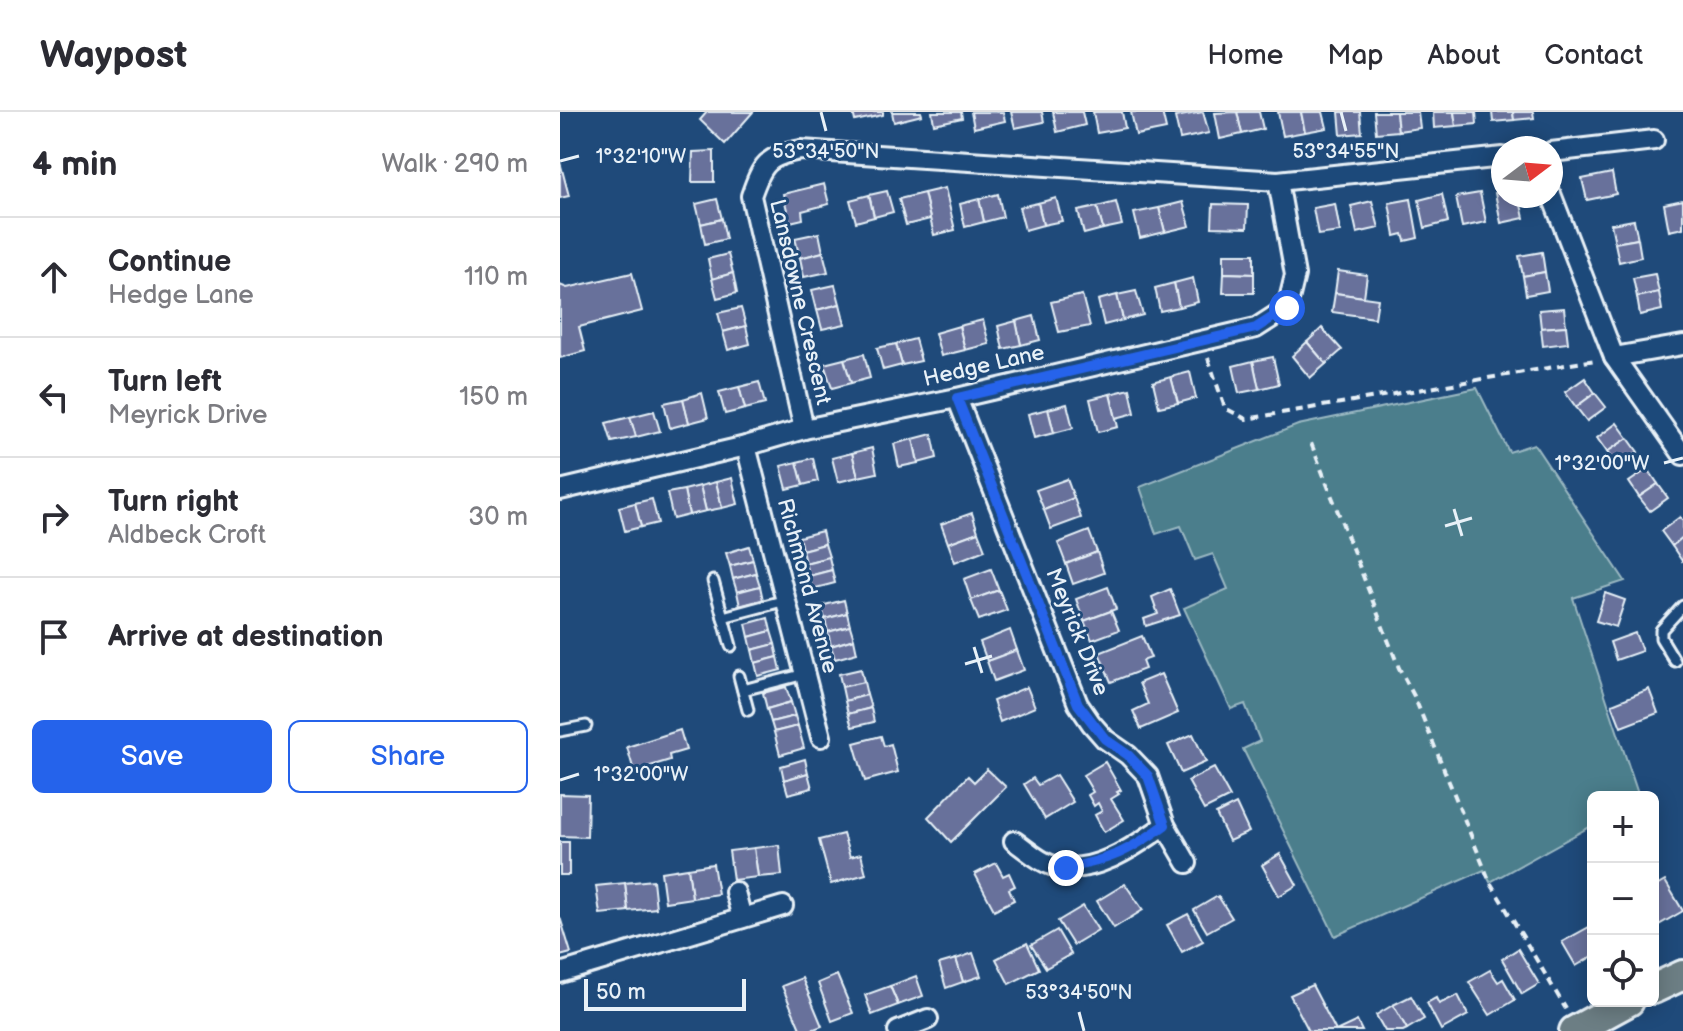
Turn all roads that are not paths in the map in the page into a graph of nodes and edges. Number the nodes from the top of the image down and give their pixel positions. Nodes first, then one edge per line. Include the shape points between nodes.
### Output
1 (1654, 140) dead end
2 (1563, 151) edge
3 (1491, 158) edge
4 (1278, 181) junction
5 (1556, 208) edge
6 (1683, 345) edge
7 (1614, 357) junction
8 (957, 398) junction
9 (804, 429) junction
10 (746, 446) junction
11 (1683, 455) edge
12 (560, 490) edge
13 (713, 581) dead end
14 (786, 600) junction
15 (1683, 606) edge
16 (723, 617) junction
17 (731, 646) dead end
18 (1675, 661) dead end
19 (805, 674) junction
20 (739, 676) dead end
21 (743, 690) junction
22 (748, 710) dead end
23 (586, 726) dead end
24 (560, 731) edge
25 (821, 737) dead end
26 (1165, 825) junction
27 (1014, 841) dead end
28 (1187, 863) dead end
29 (735, 892) dead end
30 (783, 906) dead end
31 (742, 918) junction
32 (560, 973) edge
33 (1683, 975) edge
34 (1659, 986) edge
35 (1618, 1007) edge
36 (928, 1019) dead end
37 (1576, 1030) edge
38 (898, 1031) edge

1 - 2 street
3 - 4 street, Lansdowne Crescent
4 - 8 street, Hedge Lane via 1295,275 1287,308 1256,328
4 - 9 street, Lansdowne Crescent via 801,150 777,154 760,168 751,196
5 - 7 street
6 - 7 street
7 - 11 street
8 - 9 street, Hedge Lane
8 - 26 street, Meyrick Drive via 1078,704 1105,739 1148,776
9 - 10 street, Hedge Lane
10 - 12 street, Hedge Lane
10 - 14 street, Richmond Avenue
13 - 16 lane
14 - 16 lane
14 - 19 street, Richmond Avenue
15 - 18 lane via 1661,630
16 - 17 lane
19 - 21 lane
19 - 25 street, Richmond Avenue
20 - 21 lane
21 - 22 lane
23 - 24 lane
26 - 27 street via 1132,849 1066,868 1048,864
26 - 28 street, Meyrick Drive
29 - 31 street
30 - 31 street
31 - 32 street
33 - 34 highway
35 - 37 highway
36 - 38 street

